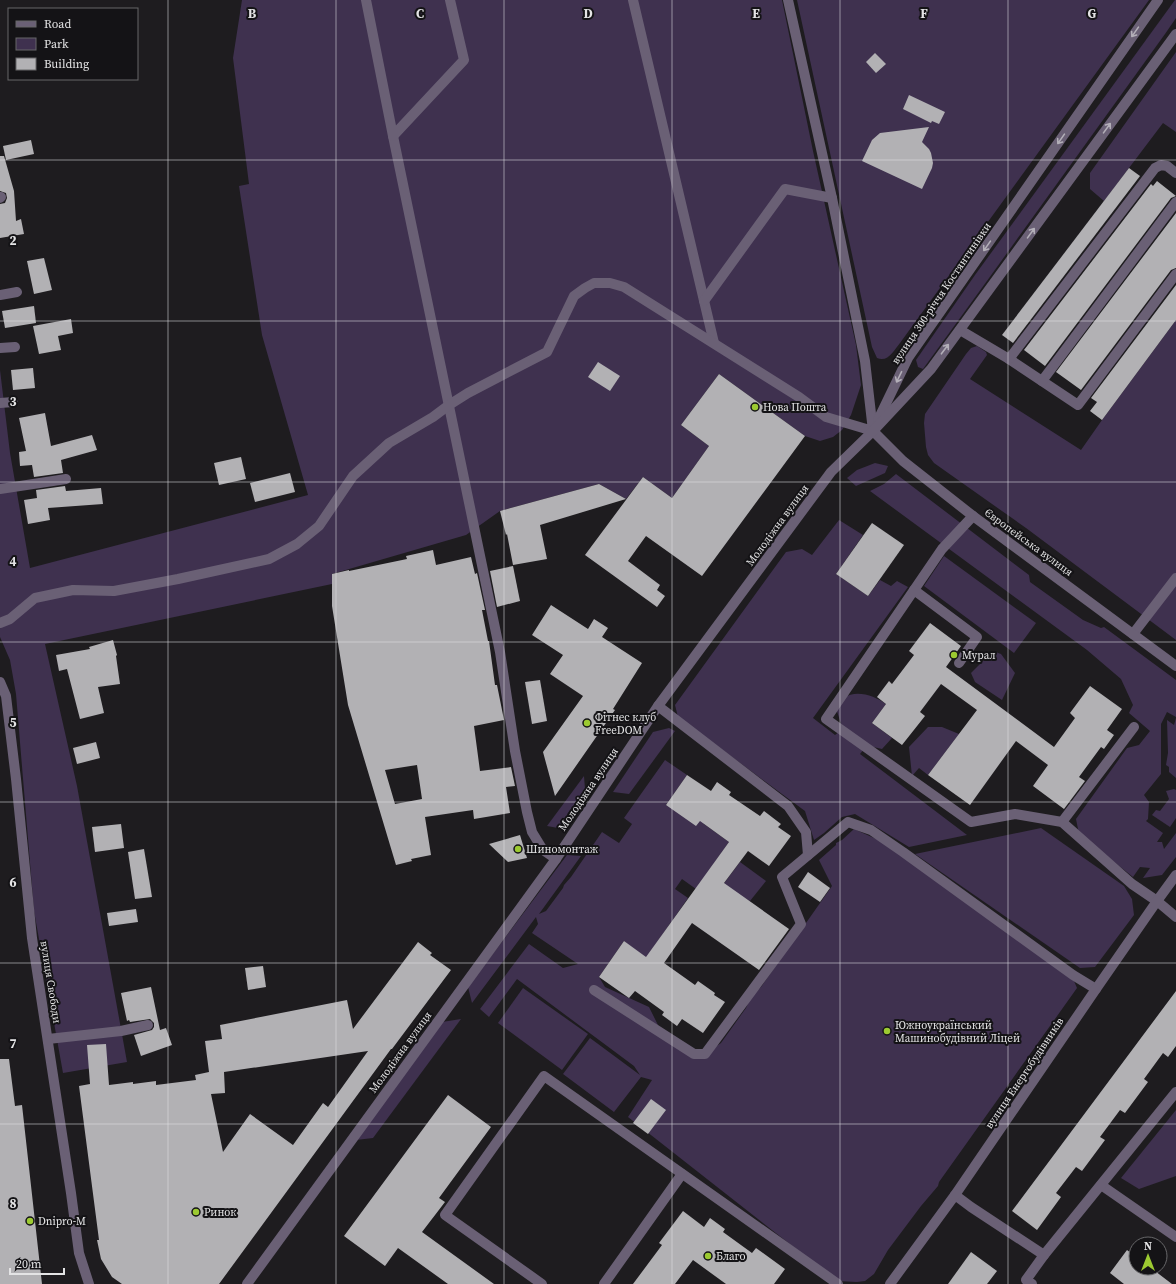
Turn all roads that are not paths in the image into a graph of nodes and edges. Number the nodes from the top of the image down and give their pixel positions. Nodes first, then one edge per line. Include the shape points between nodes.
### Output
1 (366, 0) edge
2 (450, 0) edge
3 (633, 0) edge
4 (788, 0) edge
5 (1158, 0) edge
6 (1176, 34) edge
7 (393, 136) junction
8 (1176, 173) edge
9 (832, 198) junction
10 (1176, 202) edge
11 (1176, 274) edge
12 (17, 292) dead end
13 (0, 295) edge
14 (704, 301) junction
15 (960, 330) junction
16 (714, 343) junction
17 (15, 347) dead end
18 (0, 348) edge
19 (1009, 359) junction
20 (1042, 381) junction
21 (13, 402) dead end
22 (0, 403) edge
23 (449, 405) junction
24 (873, 430) junction
25 (66, 479) dead end
26 (0, 490) edge
27 (973, 516) junction
28 (1176, 578) edge
29 (914, 590) junction
30 (0, 623) edge
31 (1134, 634) junction
32 (959, 663) dead end
33 (1176, 666) edge
34 (0, 682) edge
35 (658, 706) junction
36 (1134, 726) dead end
37 (1062, 822) junction
38 (808, 856) junction
39 (556, 859) junction
40 (1176, 875) edge
41 (1156, 901) junction
42 (1176, 917) edge
43 (1096, 989) junction
44 (594, 990) dead end
45 (148, 1025) dead end
46 (48, 1039) junction
47 (1176, 1092) edge
48 (682, 1174) junction
49 (1101, 1185) junction
50 (955, 1195) junction
51 (1176, 1237) edge
52 (1044, 1255) junction
53 (89, 1284) edge
54 (247, 1284) edge
55 (542, 1284) edge
56 (604, 1284) edge
57 (838, 1284) edge
58 (890, 1284) edge
59 (1032, 1284) edge

1 - 7 street
2 - 7 street via 464,60
3 - 14 street
4 - 9 street
5 -> 24 street, вулиця 300-річчя Костянтинівки via 908,358
15 -> 6 street
7 - 23 street
8 - 19 street via 1167,166 1160,165 1155,168
9 - 14 street via 785,189
9 - 24 street via 865,361
10 - 20 street
11 - 20 street via 1078,405
12 - 13 street
14 - 16 street
15 - 19 street
24 -> 15 street via 931,369
16 - 23 street via 624,287 610,283 594,283 574,296 547,352
16 - 24 street via 826,417
17 - 18 street
19 - 20 street
21 - 22 street
23 - 30 street via 389,443 353,476 319,526 297,544 269,559 114,591 73,590 35,598 10,619
23 - 39 street via 500,652 527,812 532,832 543,850
24 - 27 street, Європейська вулиця via 904,461
24 - 35 street, Молодіжна вулиця via 831,472
25 - 26 street
27 - 29 street via 942,549
27 - 31 street, Європейська вулиця
28 - 31 street
29 - 32 street via 978,637
29 - 37 street via 826,719 971,822 1015,814
31 - 33 street, Європейська вулиця
34 - 46 street, вулиця Свободи via 6,696 32,938
35 - 38 street via 788,806 806,832
35 - 39 street, Молодіжна вулиця
36 - 37 street
37 - 41 street via 1132,884
38 - 43 street via 848,822 871,830
38 - 44 street via 782,877 801,924 705,1054 694,1054
39 - 54 street, Молодіжна вулиця
40 - 41 street, вулиця Енергобудівників
41 - 42 street
41 - 43 street, вулиця Енергобудівників
43 - 50 street, вулиця Енергобудівників
45 - 46 street via 122,1031
46 - 53 street, вулиця Свободи via 79,1253
47 - 49 street
48 - 55 street via 544,1076 445,1215
48 - 56 street
48 - 57 street
49 - 51 street
49 - 52 street
50 - 52 street
50 - 58 street, вулиця Енергобудівників
52 - 59 street via 1026,1280

